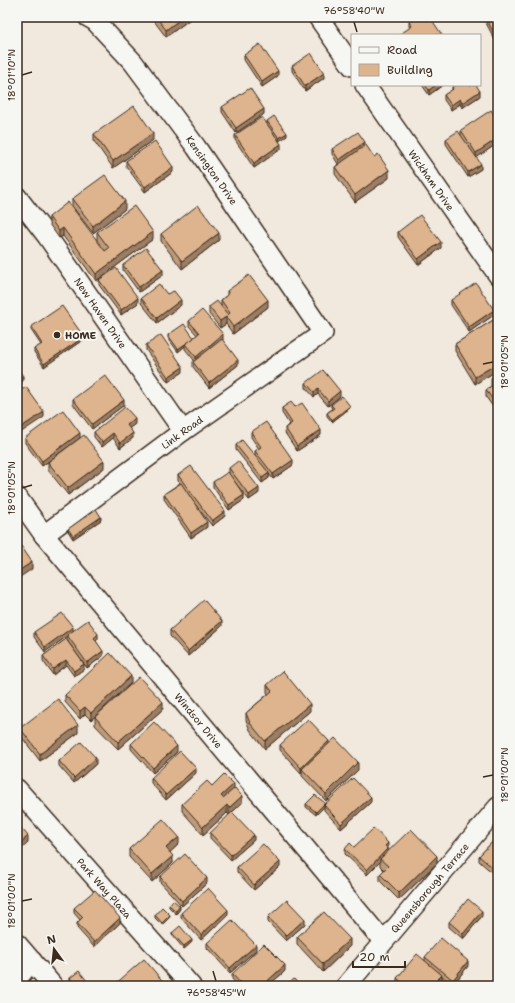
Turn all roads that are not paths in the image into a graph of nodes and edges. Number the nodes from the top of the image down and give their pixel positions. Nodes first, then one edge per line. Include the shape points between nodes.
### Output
1 (88, 17) edge
2 (318, 17) edge
3 (351, 65) edge
4 (366, 86) edge
5 (17, 196) edge
6 (498, 275) edge
7 (323, 333) joint
8 (183, 431) junction
9 (17, 497) edge
10 (44, 535) junction
11 (17, 789) edge
12 (498, 807) edge
13 (383, 941) junction
14 (17, 944) edge
15 (32, 961) junction
16 (17, 979) edge
17 (53, 986) edge
18 (192, 986) edge
19 (346, 986) edge

1 - 7 street, Kensington Drive via 95,21 133,62 196,147
2 - 3 street
4 - 6 street, Wickham Drive
5 - 8 street, New Haven Drive
7 - 8 street, Link Road
8 - 10 street, Link Road
9 - 10 street, Windsor Drive
10 - 13 street, Windsor Drive
11 - 18 street, Park Way Plaza
12 - 13 street, Queensborough Terrace
13 - 19 street, Queensborough Terrace
14 - 15 street
15 - 16 street
15 - 17 street

